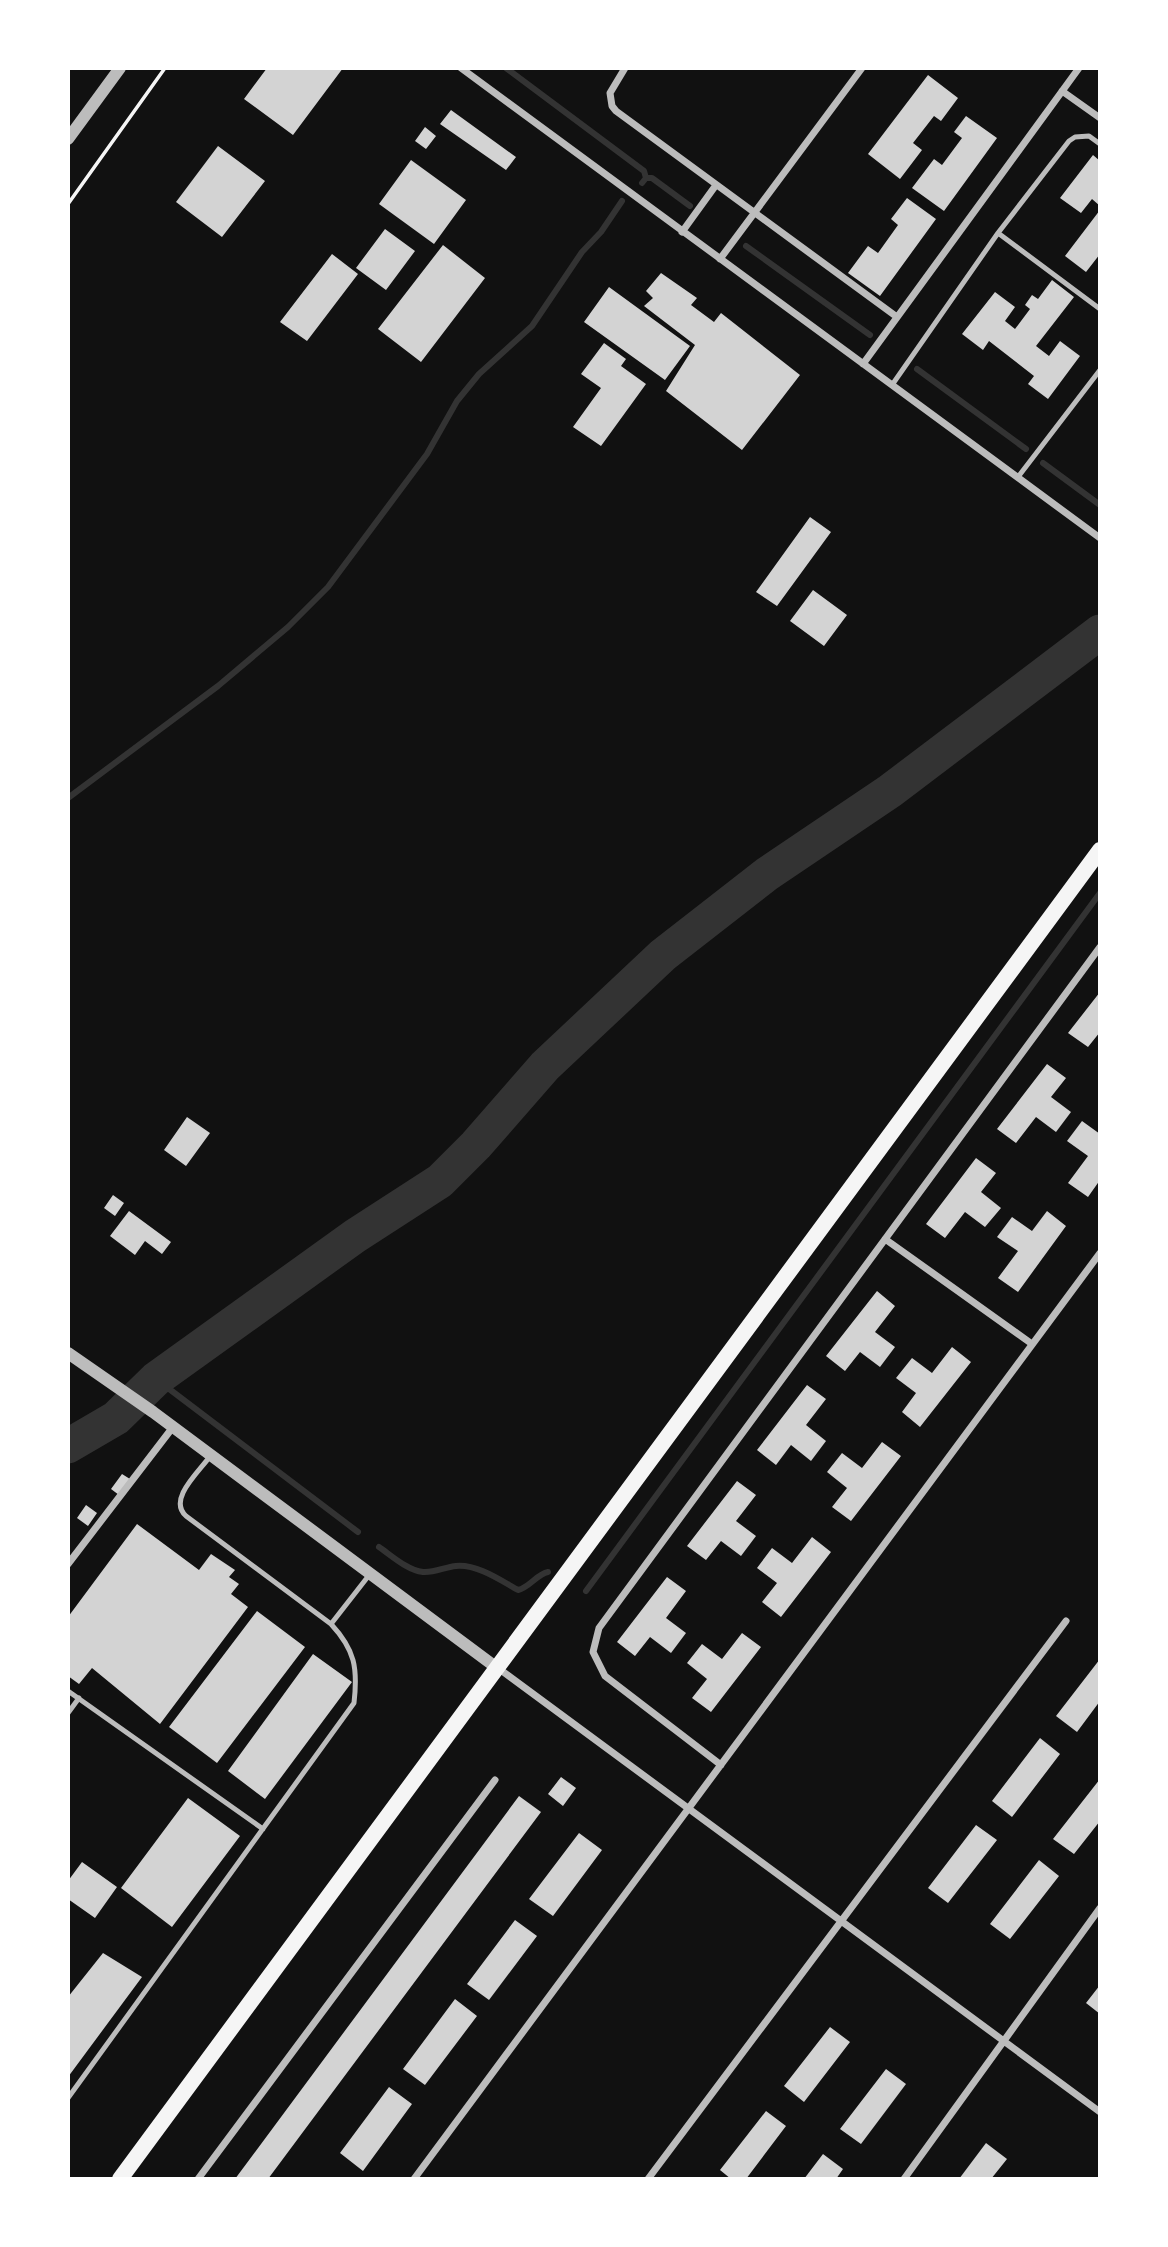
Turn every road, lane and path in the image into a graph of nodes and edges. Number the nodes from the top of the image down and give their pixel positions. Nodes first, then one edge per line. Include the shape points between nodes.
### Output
1 (120, 68) edge
2 (165, 68) edge
3 (461, 68) edge
4 (625, 68) edge
5 (862, 68) edge
6 (1079, 68) edge
7 (1062, 91) junction
8 (1100, 118) edge
9 (68, 139) edge
10 (1100, 144) edge
11 (716, 185) junction
12 (68, 204) edge
13 (754, 212) junction
14 (682, 232) junction
15 (998, 233) junction
16 (720, 259) junction
17 (1100, 309) edge
18 (897, 317) junction
19 (863, 364) junction
20 (1100, 370) edge
21 (892, 385) junction
22 (1018, 477) junction
23 (1100, 538) edge
24 (1100, 850) edge
25 (1100, 947) edge
26 (885, 1239) junction
27 (1100, 1253) edge
28 (1032, 1344) junction
29 (68, 1353) edge
30 (173, 1427) junction
31 (211, 1455) junction
32 (68, 1564) edge
33 (370, 1574) junction
34 (1066, 1621) dead end
35 (331, 1624) junction
36 (497, 1668) junction
37 (68, 1691) edge
38 (79, 1699) junction
39 (68, 1713) edge
40 (721, 1765) junction
41 (495, 1780) dead end
42 (689, 1809) junction
43 (263, 1829) junction
44 (1100, 1908) edge
45 (841, 1921) junction
46 (1003, 2041) junction
47 (68, 2098) edge
48 (1100, 2112) edge
49 (120, 2179) edge
50 (198, 2179) edge
51 (414, 2179) edge
52 (648, 2179) edge
53 (904, 2179) edge

1 - 9 street
2 - 12 path
3 - 14 street
4 - 11 street via 610,93 612,106
5 - 13 street
6 - 7 street
7 - 8 street
7 - 18 street
10 - 15 lane via 1089,136 1069,141
11 - 13 street
11 - 14 street
13 - 16 street
13 - 18 street
14 - 16 street
15 - 17 lane
15 - 21 lane
16 - 19 street
18 - 19 street
19 - 21 street
20 - 22 lane
21 - 22 street
22 - 23 street
24 - 36 main road
25 - 26 street
26 - 28 street
26 - 40 street via 599,1628 593,1651 605,1676
27 - 28 street
28 - 40 street
29 - 30 street
30 - 31 street
30 - 32 street
31 - 33 street
31 - 35 lane via 179,1499 179,1509
33 - 35 lane
33 - 36 street
34 - 45 street
35 - 43 lane via 345,1638 353,1656 357,1679 354,1703
36 - 42 street
36 - 49 main road
37 - 38 lane
38 - 39 lane
38 - 43 lane
40 - 42 street
41 - 50 street
42 - 45 street
42 - 51 street
43 - 47 lane
44 - 46 street
45 - 46 street
45 - 52 street
46 - 48 street
46 - 53 street

